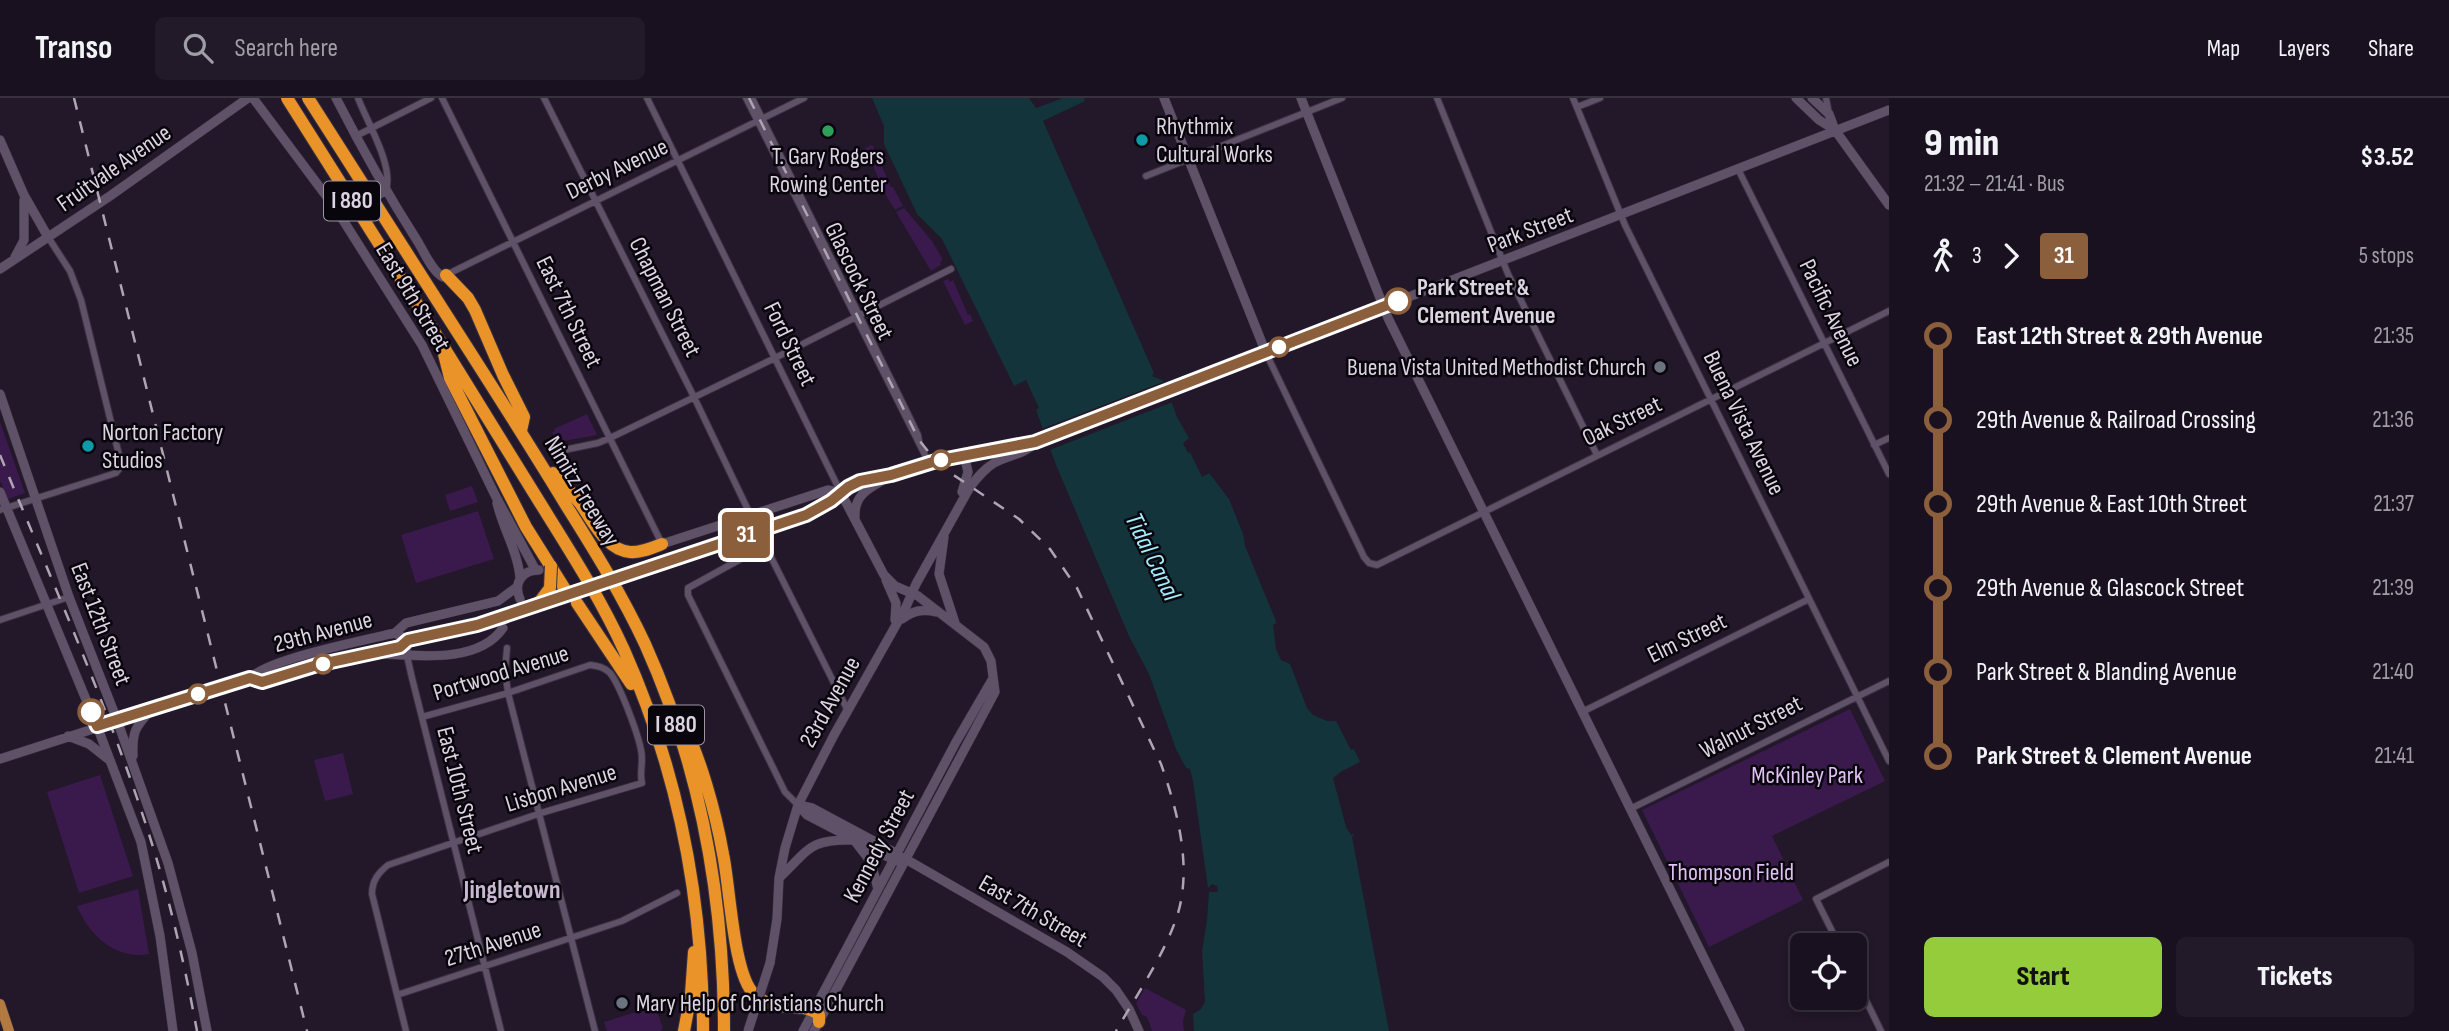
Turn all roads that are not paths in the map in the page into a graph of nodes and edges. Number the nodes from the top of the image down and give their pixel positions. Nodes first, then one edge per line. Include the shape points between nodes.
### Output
1 (250, 98) edge
2 (287, 98) edge
3 (308, 98) edge
4 (336, 98) edge
5 (358, 98) edge
6 (431, 98) edge
7 (442, 98) edge
8 (544, 98) edge
9 (647, 98) edge
10 (749, 98) edge
11 (804, 98) edge
12 (1164, 98) edge
13 (1301, 98) edge
14 (1342, 98) edge
15 (1437, 98) edge
16 (1573, 98) edge
17 (1601, 98) edge
18 (1796, 98) edge
19 (1812, 98) edge
20 (1826, 98) edge
21 (1577, 107) junction
22 (1889, 110) edge
23 (1307, 113) junction
24 (1829, 114) junction
25 (760, 121) junction
26 (370, 128) junction
27 (1835, 131) junction
28 (356, 136) junction
29 (0, 143) edge
30 (1189, 159) junction
31 (678, 161) junction
32 (1738, 169) junction
33 (1146, 176) dead end
34 (386, 190) junction
35 (24, 195) junction
36 (595, 201) junction
37 (1889, 205) edge
38 (1620, 215) junction
39 (342, 218) junction
40 (48, 237) junction
41 (513, 242) junction
42 (13, 260) junction
43 (1503, 262) junction
44 (0, 269) edge
45 (951, 269) dead end
46 (446, 275) junction
47 (1384, 307) junction
48 (1889, 311) edge
49 (857, 316) junction
50 (441, 343) junction
51 (1825, 344) junction
52 (1266, 353) junction
53 (775, 358) junction
54 (0, 394) edge
55 (694, 397) junction
56 (0, 400) edge
57 (1711, 400) junction
58 (6, 411) junction
59 (521, 431) junction
60 (610, 438) junction
61 (1889, 438) edge
62 (1035, 442) junction
63 (1874, 445) junction
64 (533, 450) junction
65 (564, 450) dead end
66 (964, 455) junction
67 (1597, 455) junction
68 (929, 463) junction
69 (1889, 474) edge
70 (891, 475) junction
71 (0, 492) edge
72 (841, 493) junction
73 (495, 495) junction
74 (34, 499) junction
75 (959, 504) junction
76 (3, 509) edge
77 (1484, 512) junction
78 (750, 514) junction
79 (855, 519) junction
80 (945, 530) junction
81 (662, 544) junction
82 (542, 568) junction
83 (884, 575) junction
84 (518, 583) junction
85 (912, 593) junction
86 (69, 597) junction
87 (573, 598) junction
88 (520, 599) dead end
89 (1809, 599) junction
90 (46, 604) junction
91 (538, 604) junction
92 (938, 612) junction
93 (0, 620) edge
94 (955, 623) junction
95 (894, 625) junction
96 (503, 628) dead end
97 (396, 633) junction
98 (408, 640) junction
99 (507, 648) dead end
100 (368, 654) junction
101 (407, 656) junction
102 (250, 678) junction
103 (992, 680) junction
104 (1889, 681) edge
105 (662, 686) junction
106 (508, 693) junction
107 (1857, 696) junction
108 (153, 708) junction
109 (848, 711) junction
110 (1582, 712) junction
111 (651, 716) junction
112 (422, 717) junction
113 (117, 720) junction
114 (97, 726) junction
115 (68, 736) junction
116 (0, 759) edge
117 (110, 761) junction
118 (1889, 761) edge
119 (133, 765) junction
120 (642, 783) joint
121 (798, 805) junction
122 (1630, 810) junction
123 (541, 813) junction
124 (854, 840) junction
125 (454, 844) junction
126 (895, 858) junction
127 (906, 861) junction
128 (1889, 862) edge
129 (779, 878) junction
130 (878, 889) junction
131 (677, 893) dead end
132 (695, 899) junction
133 (1833, 933) edge
134 (571, 938) junction
135 (485, 967) junction
136 (397, 995) junction
137 (1867, 1002) edge
138 (0, 1004) edge
139 (816, 1021) edge
140 (9, 1031) edge
141 (173, 1031) edge
142 (207, 1031) edge
143 (407, 1031) edge
144 (501, 1031) edge
145 (595, 1031) edge
146 (684, 1031) edge
147 (703, 1031) edge
148 (724, 1031) edge
149 (748, 1031) edge
150 (803, 1031) edge
151 (1139, 1031) edge
152 (1740, 1031) edge
153 (1881, 1031) edge

1 - 39 main road, East 9th Street
1 - 40 main road, Fruitvale Avenue
2 - 50 highway, Nimitz Freeway / I 880, bridge
3 - 59 highway, Nimitz Freeway / I 880, bridge
4 - 28 main road
5 - 26 street
6 - 26 street
7 - 41 street, East 7th Street
8 - 36 street, Chapman Street
9 - 31 street, Ford Street
10 - 25 street, Glascock Street
11 - 25 street, Derby Avenue
12 - 30 main road
13 - 23 main road
14 - 23 street
15 - 43 street
16 - 21 street, Buena Vista Avenue
17 - 21 street
18 - 27 main road
19 - 24 main road
20 - 24 street
21 - 38 street, Buena Vista Avenue
22 - 27 main road, Park Street
23 - 30 street
23 - 47 main road
24 - 27 main road
25 - 31 street, Derby Avenue
25 - 49 street, Glascock Street
26 - 28 street
26 - 34 street via 388,176
27 - 32 main road, Park Street
27 - 37 main road
28 - 34 main road
29 - 35 main road
30 - 33 street
30 - 52 main road
31 - 36 street, Derby Avenue
31 - 53 street, Ford Street
32 - 38 main road, Park Street
32 - 51 street, Pacific Avenue
34 - 39 main road
34 - 46 main road via 438,274
35 - 40 main road
35 - 42 main road via 24,240
36 - 41 street, Derby Avenue
36 - 55 street, Chapman Street
38 - 43 main road, Park Street
38 - 57 street, Buena Vista Avenue
39 - 73 main road, East 9th Street via 422,345
40 - 42 main road, Fruitvale Avenue
40 - 74 street via 70,271 81,300 120,468
41 - 46 street, Derby Avenue
41 - 60 street, East 7th Street
42 - 44 main road, Fruitvale Avenue
43 - 47 main road, Park Street
43 - 67 street
45 - 49 street
46 - 59 highway via 475,310 524,417
47 - 52 main road, Park Street
47 - 77 main road
48 - 51 street, Oak Street
49 - 53 street
49 - 68 street, Glascock Street
50 - 82 highway via 450,378 527,527
50 - 111 highway, Nimitz Freeway / I 880 via 601,604
51 - 57 street, Oak Street
51 - 63 street, Pacific Avenue
52 - 62 main road, Park Street
52 - 77 street, Oak Street via 1366,560 1383,562
53 - 55 street
53 - 72 street, Ford Street
54 - 58 main road, East 12th Street
55 - 60 street
55 - 78 street, Chapman Street
56 - 58 main road
57 - 67 street, Oak Street
57 - 89 street, Buena Vista Avenue
58 - 74 main road, East 12th Street
59 - 64 highway, Nimitz Freeway / I 880
60 - 65 street
60 - 81 street, East 7th Street
61 - 63 street
62 - 66 main road, 29th Avenue
62 - 75 main road, 23rd Avenue via 1029,450 986,468
63 - 69 street, Pacific Avenue
64 - 81 highway via 609,542 627,552
64 - 105 highway, Nimitz Freeway / I 880 via 620,594
66 - 68 main road, 29th Avenue
66 - 75 main road via 968,472
67 - 77 street, Oak Street
68 - 70 main road, 29th Avenue
70 - 72 main road, 29th Avenue via 860,481
70 - 79 main road via 859,497
71 - 76 main road, East 12th Street
72 - 78 main road, 29th Avenue via 828,490
72 - 79 main road, Ford Street
72 - 87 main road, 29th Avenue, bridge via 806,515
73 - 82 main road, East 9th Street
73 - 84 main road, East 9th Street via 518,559
74 - 76 street
74 - 86 main road, East 12th Street
75 - 80 main road, 23rd Avenue
76 - 90 main road, East 12th Street
77 - 110 main road
78 - 81 main road, 29th Avenue
79 - 83 main road, Ford Street
80 - 85 main road, 23rd Avenue
80 - 94 main road via 939,574
82 - 84 main road via 524,573
82 - 87 highway
82 - 91 highway, bridge via 550,588
83 - 85 main road, Ford Street
83 - 95 main road via 895,603
84 - 88 main road, East 9th Street
84 - 97 main road via 498,601 406,623
85 - 92 main road, Kennedy Street
85 - 95 main road, 23rd Avenue
86 - 90 street
86 - 113 main road, East 12th Street
87 - 91 main road, 29th Avenue, bridge
87 - 111 highway
89 - 107 street, Buena Vista Avenue
89 - 110 street, Elm Street
90 - 93 street
90 - 114 main road, East 12th Street
91 - 98 main road, 29th Avenue, bridge via 477,625
92 - 94 main road, Kennedy Street
92 - 95 main road via 914,611
94 - 103 main road, Kennedy Street via 984,647 991,661
95 - 109 main road, 23rd Avenue
96 - 101 main road via 488,643 468,651
97 - 98 main road, 29th Avenue
97 - 102 main road, 29th Avenue via 300,657 256,671
98 - 100 main road, 29th Avenue via 400,647
98 - 101 street, East 10th Street
99 - 106 street
100 - 101 main road
100 - 102 main road, 29th Avenue via 262,682
101 - 112 street, East 10th Street
102 - 108 main road, 29th Avenue
103 - 126 main road, Kennedy Street
103 - 127 main road, Kennedy Street via 995,692 989,706
104 - 107 street, Walnut Street
105 - 139 highway via 694,743 723,852 741,975 755,996 768,1004
105 - 148 highway, Nimitz Freeway / I 880 via 693,781 712,863
106 - 112 street, Portwood Avenue
106 - 120 street, Portwood Avenue via 590,665 602,667 611,674 642,752
106 - 123 street
107 - 118 street, Buena Vista Avenue
107 - 122 street, Walnut Street
108 - 113 main road, 29th Avenue
108 - 119 main road via 132,738
109 - 121 main road, 23rd Avenue
109 - 121 street, East 7th Street via 764,549 688,588 785,792
110 - 122 main road
111 - 132 highway, Nimitz Freeway / I 880 via 673,786
112 - 125 street, East 10th Street
113 - 114 main road, 29th Avenue
113 - 119 main road, East 12th Street
114 - 115 main road, 29th Avenue
114 - 117 main road, East 12th Street
115 - 116 main road, 29th Avenue
115 - 117 main road via 89,744
117 - 141 main road, East 12th Street via 141,842
119 - 142 main road, East 12th Street via 168,863
120 - 123 street, Lisbon Avenue
121 - 124 main road, East 7th Street via 807,815
121 - 126 main road, East 7th Street via 812,808
121 - 129 main road, 23rd Avenue
122 - 152 main road
123 - 125 street, Lisbon Avenue
123 - 134 street
124 - 126 main road, East 7th Street
124 - 129 main road via 818,843
124 - 130 main road via 871,862
125 - 135 street, East 10th Street
125 - 136 street, Lisbon Avenue via 388,865 375,878 372,894
126 - 127 main road, East 7th Street
126 - 130 main road, Kennedy Street
127 - 139 main road, Kennedy Street
127 - 151 main road, East 7th Street via 1103,976 1129,1009
128 - 133 street via 1816,899
129 - 149 main road, 23rd Avenue, bridge via 765,983
130 - 139 main road, Kennedy Street
131 - 134 street, 27th Avenue via 622,921
132 - 146 highway via 691,994
132 - 147 highway, Nimitz Freeway / I 880
134 - 135 street, 27th Avenue
134 - 145 street
135 - 136 street, 27th Avenue
135 - 144 street, East 10th Street
136 - 143 street
137 - 153 street
138 - 140 main road
139 - 150 main road, Kennedy Street

